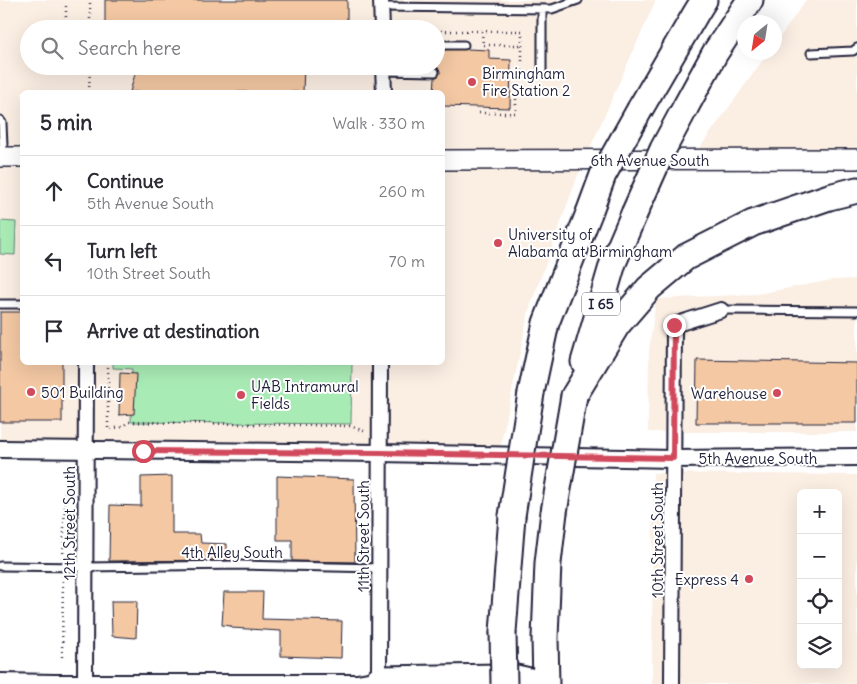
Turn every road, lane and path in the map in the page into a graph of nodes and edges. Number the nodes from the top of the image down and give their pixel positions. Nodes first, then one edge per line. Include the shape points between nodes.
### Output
1 (90, 0) edge
2 (578, 0) edge
3 (684, 0) edge
4 (704, 0) edge
5 (750, 0) edge
6 (381, 4) edge
7 (66, 6) dead end
8 (542, 8) junction
9 (66, 20) edge
10 (90, 20) edge
11 (382, 20) edge
12 (445, 31) edge
13 (482, 31) junction
14 (445, 45) edge
15 (464, 45) dead end
16 (522, 45) junction
17 (857, 48) edge
18 (811, 52) dead end
19 (542, 70) dead end
20 (90, 75) edge
21 (383, 75) edge
22 (89, 90) edge
23 (384, 90) edge
24 (640, 109) junction
25 (477, 113) dead end
26 (0, 120) edge
27 (0, 152) edge
28 (0, 157) edge
29 (20, 157) edge
30 (445, 160) edge
31 (857, 160) edge
32 (857, 190) edge
33 (0, 304) edge
34 (20, 304) edge
35 (721, 310) joint
36 (857, 311) edge
37 (86, 365) edge
38 (108, 365) edge
39 (380, 365) edge
40 (574, 396) junction
41 (364, 431) dead end
42 (0, 449) edge
43 (86, 450) junction
44 (380, 453) junction
45 (857, 457) edge
46 (673, 458) junction
47 (66, 474) dead end
48 (0, 566) edge
49 (63, 567) junction
50 (85, 567) junction
51 (380, 568) junction
52 (62, 657) dead end
53 (379, 679) junction
54 (0, 682) edge
55 (85, 684) edge
56 (504, 684) edge
57 (544, 684) edge
58 (672, 684) edge
59 (679, 684) edge

1 - 10 path
2 - 8 lane via 552,9
3 - 24 highway
4 - 24 highway
5 - 40 highway, I 65, bridge via 714,53 663,149 634,214 613,263
6 - 8 lane
6 - 11 street
7 - 9 path
8 - 19 lane
12 - 13 path
13 - 16 path via 522,31
13 - 16 path via 482,45
14 - 15 lane
16 - 25 path via 522,74 516,74 516,113
17 - 18 lane
20 - 22 path
21 - 23 street
24 - 56 highway, bridge via 603,175 546,323 531,393 512,516 503,632
26 - 27 lane via 3,146
28 - 29 main road
30 - 31 main road, 6th Avenue South
32 - 40 highway via 753,223 686,257 649,288 617,325
33 - 34 lane
35 - 36 lane
35 - 46 street, 10th Street South via 674,325
37 - 43 street, 12th Street South
38 - 41 path via 108,429 122,427 128,422 350,426
39 - 44 street, 11th Street South
40 - 57 highway, I 65, bridge via 548,563
42 - 43 street, 5th Avenue South
43 - 44 street, 5th Avenue South
43 - 50 street, 12th Street South
44 - 46 street, 5th Avenue South
44 - 51 street, 11th Street South
45 - 46 street, 5th Avenue South
46 - 58 street, 10th Street South
47 - 49 path
48 - 49 lane, 4th Alley South
49 - 50 lane, 4th Alley South
49 - 52 path
50 - 51 lane, 4th Alley South via 242,565
50 - 55 street, 12th Street South
51 - 53 street, 11th Street South
53 - 55 street via 357,682
53 - 57 highway via 501,677
54 - 55 street
58 - 59 lane

